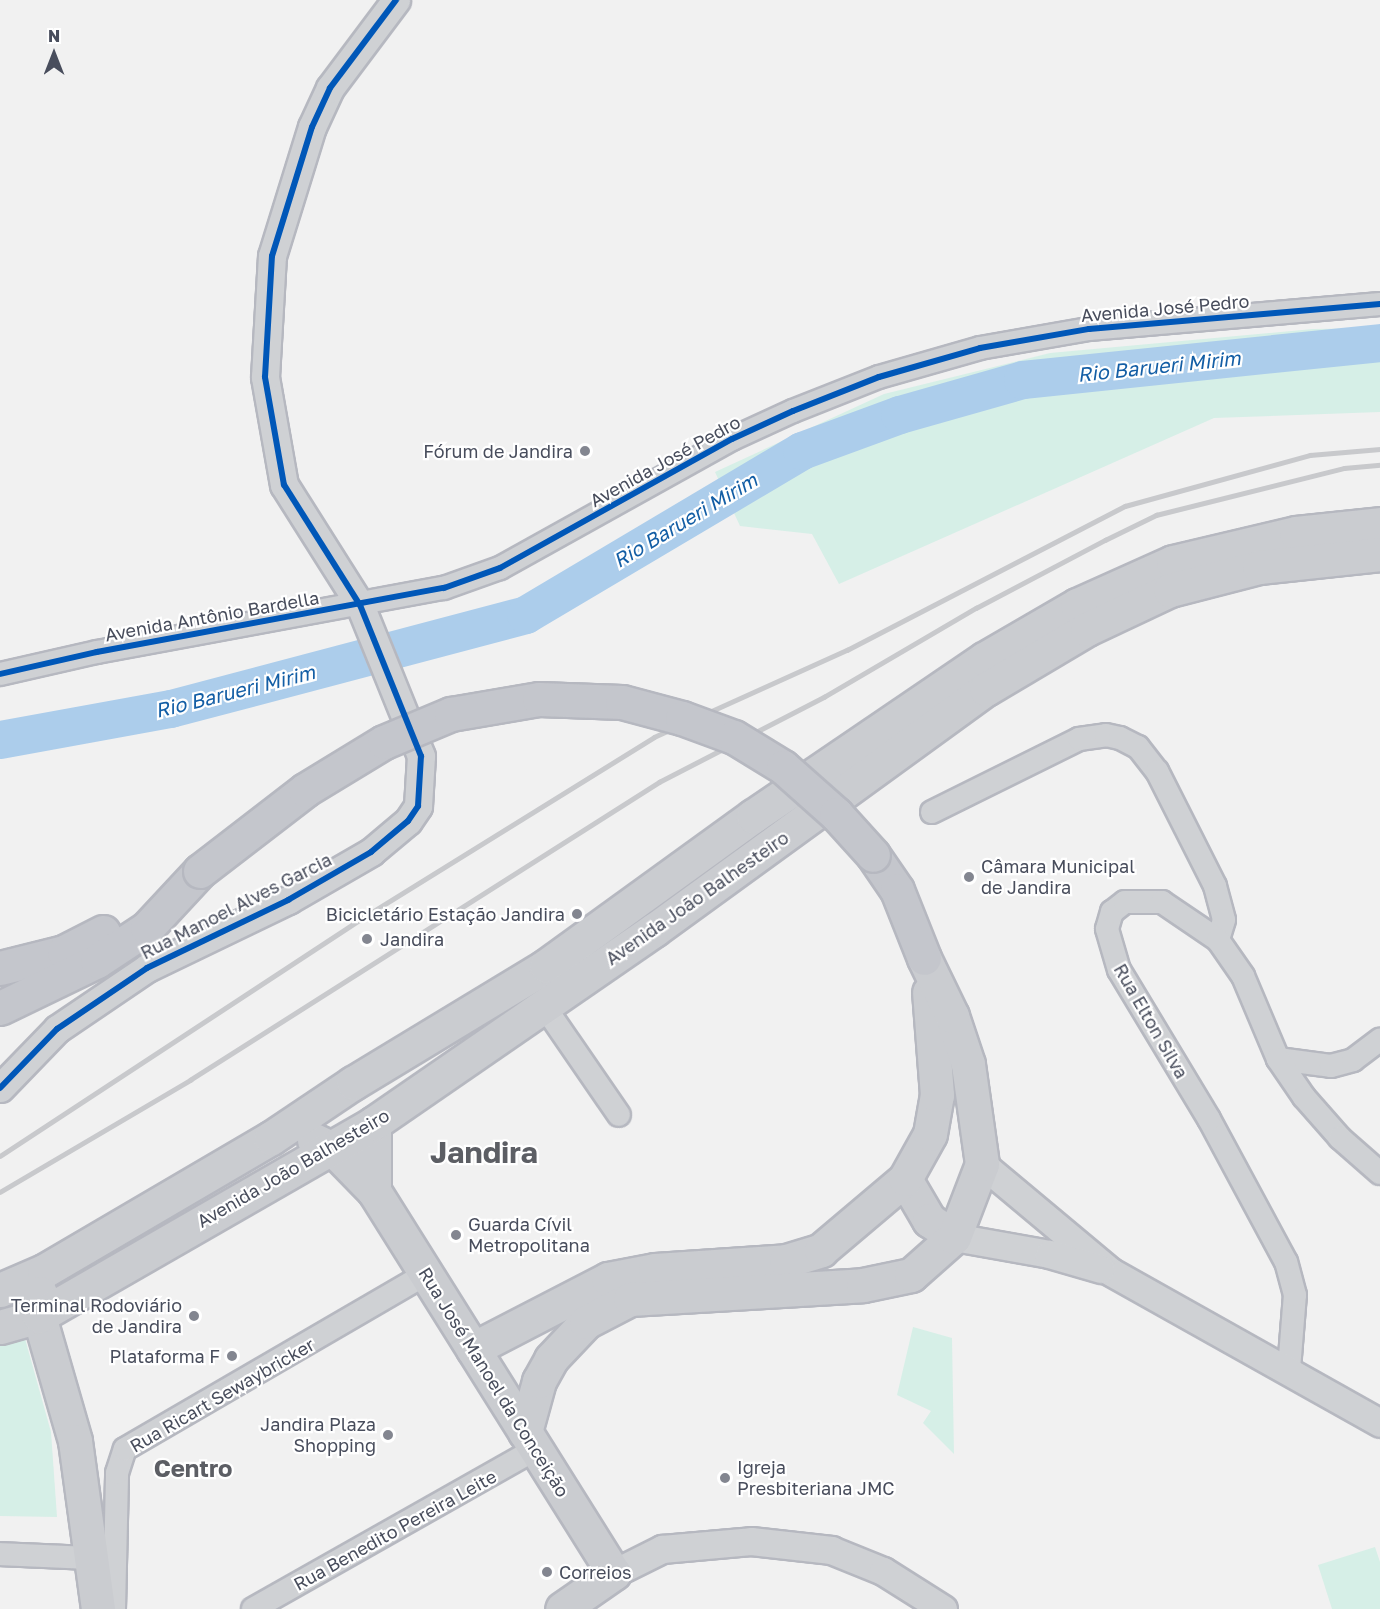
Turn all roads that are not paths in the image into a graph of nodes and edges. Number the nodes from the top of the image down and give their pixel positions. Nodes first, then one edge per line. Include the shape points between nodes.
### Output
1 (396, 0) edge
2 (1380, 304) edge
3 (1380, 524) edge
4 (1380, 554) edge
5 (364, 613) junction
6 (0, 674) edge
7 (932, 812) dead end
8 (174, 896) junction
9 (1218, 940) junction
10 (924, 958) junction
11 (0, 968) edge
12 (544, 1006) junction
13 (1, 1008) edge
14 (1380, 1040) edge
15 (1278, 1059) junction
16 (0, 1088) edge
17 (619, 1115) dead end
18 (374, 1123) junction
19 (930, 1134) junction
20 (271, 1138) junction
21 (333, 1149) junction
22 (982, 1164) junction
23 (1380, 1173) edge
24 (905, 1179) junction
25 (374, 1191) junction
26 (954, 1237) junction
27 (44, 1271) junction
28 (1111, 1272) junction
29 (426, 1274) junction
30 (0, 1290) edge
31 (39, 1316) junction
32 (0, 1327) edge
33 (473, 1349) junction
34 (1289, 1369) junction
35 (1380, 1423) edge
36 (531, 1441) junction
37 (0, 1554) edge
38 (90, 1558) junction
39 (614, 1573) junction
40 (98, 1609) edge
41 (114, 1609) edge
42 (254, 1609) edge
43 (562, 1609) edge
44 (943, 1609) edge

1 - 5 street, Rua Manoel Alves Garcia via 330,88 312,127 272,256 266,316 265,377 284,485
2 - 5 street, Avenida José Pedro via 1089,329 980,348 879,377 732,439 500,568
3 - 20 main road, Avenida João Balhesteiro via 1296,533 1173,562 1077,605 984,659 554,961 353,1083
4 - 12 main road, Avenida João Balhesteiro via 1353,554 1236,573 1170,590 1087,629 986,689
5 - 6 street, Avenida Antônio Bardella via 97,652
5 - 16 street, Rua Manoel Alves Garcia via 421,756 418,806 408,821 371,852 288,900 147,968 57,1029
7 - 9 street via 1079,739 1106,735 1120,738 1138,747 1157,771 1215,886 1224,920
8 - 10 highway, bridge via 305,790 384,742 451,714 539,699 622,702 734,737 783,767 873,855 897,890
8 - 11 highway via 64,952
8 - 13 highway via 147,928 97,961
9 - 15 street, Rua Elton Silva via 1243,976
9 - 34 street, Rua Elton Silva via 1173,907 1145,900 1125,902 1112,912 1107,929 1119,970 1209,1119 1286,1262 1295,1294
10 - 19 main road via 937,1095
10 - 22 main road via 952,1016 968,1064
12 - 17 street
12 - 18 main road, Avenida João Balhesteiro
14 - 15 street via 1353,1059 1331,1066
15 - 23 street, Rua Elton Silva via 1311,1105
18 - 21 main road, Avenida João Balhesteiro
18 - 25 main road
19 - 22 main road
19 - 24 main road
20 - 21 main road via 294,1136
20 - 27 main road, Avenida João Balhesteiro
21 - 25 main road, Rua José Manoel da Conceição
21 - 31 main road, Avenida João Balhesteiro
22 - 26 main road
22 - 28 street
24 - 26 main road via 928,1220
24 - 33 main road via 821,1250 786,1261 655,1269 608,1279
25 - 29 main road, Rua José Manoel da Conceição
26 - 28 street via 1049,1254
26 - 36 main road via 911,1275 863,1285 630,1299 586,1322 551,1359 539,1381
27 - 30 main road, Avenida João Balhesteiro
27 - 31 main road
28 - 34 street
29 - 33 main road, Rua José Manoel da Conceição
29 - 41 street, Rua Ricart Sewaybricker via 125,1449 117,1473
31 - 32 main road, Avenida João Balhesteiro
31 - 38 main road via 75,1442
33 - 36 main road, Rua José Manoel da Conceição
34 - 35 street
36 - 39 main road, Rua José Manoel da Conceição
36 - 42 street, Rua Benedito Pereira Leite
37 - 38 street
38 - 40 main road
39 - 43 main road
39 - 44 street via 662,1549 706,1542 762,1542 831,1550 883,1572

